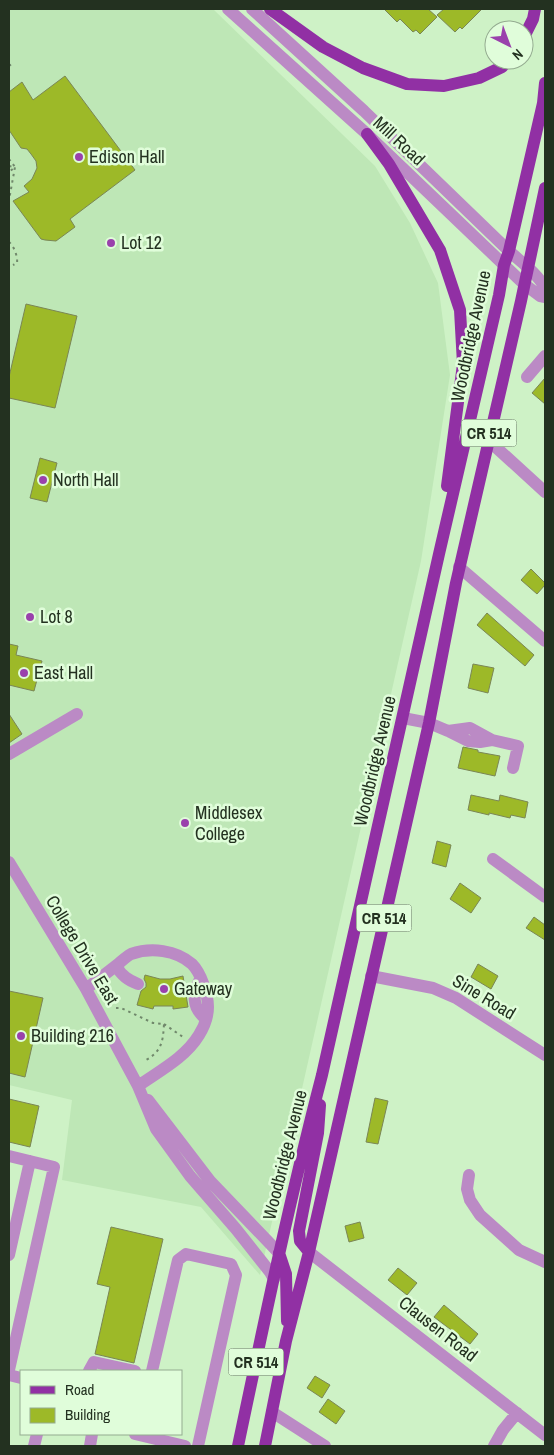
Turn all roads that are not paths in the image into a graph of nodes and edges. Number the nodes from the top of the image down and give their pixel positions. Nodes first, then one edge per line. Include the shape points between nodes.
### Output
1 (228, 9) edge
2 (252, 9) edge
3 (270, 9) edge
4 (496, 70) edge
5 (545, 83) edge
6 (367, 134) junction
7 (545, 188) edge
8 (509, 251) junction
9 (504, 266) junction
10 (527, 267) junction
11 (524, 284) junction
12 (545, 288) edge
13 (545, 297) edge
14 (545, 356) edge
15 (527, 377) dead end
16 (488, 440) junction
17 (545, 492) edge
18 (439, 554) junction
19 (459, 567) junction
20 (545, 641) edge
21 (77, 714) dead end
22 (403, 718) junction
23 (429, 723) junction
24 (9, 754) edge
25 (513, 768) dead end
26 (493, 859) dead end
27 (9, 862) edge
28 (545, 897) edge
29 (116, 966) junction
30 (371, 976) junction
31 (138, 984) dead end
32 (86, 989) junction
33 (545, 1055) edge
34 (322, 1075) junction
35 (138, 1086) junction
36 (9, 1156) edge
37 (30, 1161) junction
38 (469, 1175) dead end
39 (309, 1252) junction
40 (279, 1253) junction
41 (9, 1254) edge
42 (545, 1262) edge
43 (274, 1279) junction
44 (286, 1341) junction
45 (9, 1370) edge
46 (90, 1370) edge
47 (130, 1370) edge
48 (152, 1370) edge
49 (272, 1412) junction
50 (517, 1413) junction
51 (140, 1435) edge
52 (545, 1435) edge
53 (185, 1446) edge
54 (198, 1446) edge
55 (238, 1446) edge
56 (265, 1446) edge
57 (325, 1446) edge
58 (494, 1446) edge

1 - 6 street, Mill Road
2 - 8 street, Mill Road via 364,110
3 - 4 main road via 323,47 363,68 407,84 444,86 480,78
5 - 8 main road, Woodbridge Avenue / CR 514
6 - 9 street, Mill Road
6 - 18 main road via 390,164 440,250 460,310 462,364
7 - 10 main road, CR 514
8 - 9 main road, Woodbridge Avenue / CR 514
8 - 10 street, Mill Road
9 - 11 street, Mill Road
9 - 18 main road, Woodbridge Avenue / CR 514
10 - 11 main road, CR 514
10 - 12 street, Mill Road
11 - 13 street, Mill Road
11 - 16 main road, CR 514
14 - 15 street
16 - 17 street
16 - 19 main road, CR 514
18 - 22 main road, Woodbridge Avenue / CR 514
19 - 20 street
19 - 23 main road, CR 514
21 - 24 street
22 - 23 street
22 - 34 main road, Woodbridge Avenue / CR 514
23 - 25 street via 448,731 470,728 492,740 518,746
23 - 30 main road, CR 514
26 - 28 street
27 - 32 street, College Drive East
29 - 31 street via 128,980
29 - 32 street
29 - 35 street via 129,955 148,950 177,955 194,966 208,1006 206,1019 188,1051
30 - 33 street, Sine Road via 433,988 456,998
30 - 39 main road, CR 514
32 - 35 street, College Drive East
34 - 39 main road via 318,1133 299,1231 300,1242
34 - 40 main road, Woodbridge Avenue / CR 514
35 - 40 street via 210,1181
35 - 43 street, College Drive East via 156,1129
36 - 37 street
37 - 41 street
37 - 45 street via 54,1167
38 - 42 street via 467,1189 470,1200 480,1215 518,1250
39 - 44 main road, CR 514
39 - 50 street, Clausen Road
40 - 43 main road, Woodbridge Avenue / CR 514
40 - 44 main road via 286,1274
43 - 55 main road, Woodbridge Avenue / CR 514
44 - 49 main road, CR 514
46 - 47 street via 94,1362
48 - 54 street via 178,1260 186,1254 231,1264 236,1275
49 - 56 main road, CR 514
49 - 57 street
50 - 52 street, Clausen Road
50 - 58 street
51 - 53 street

